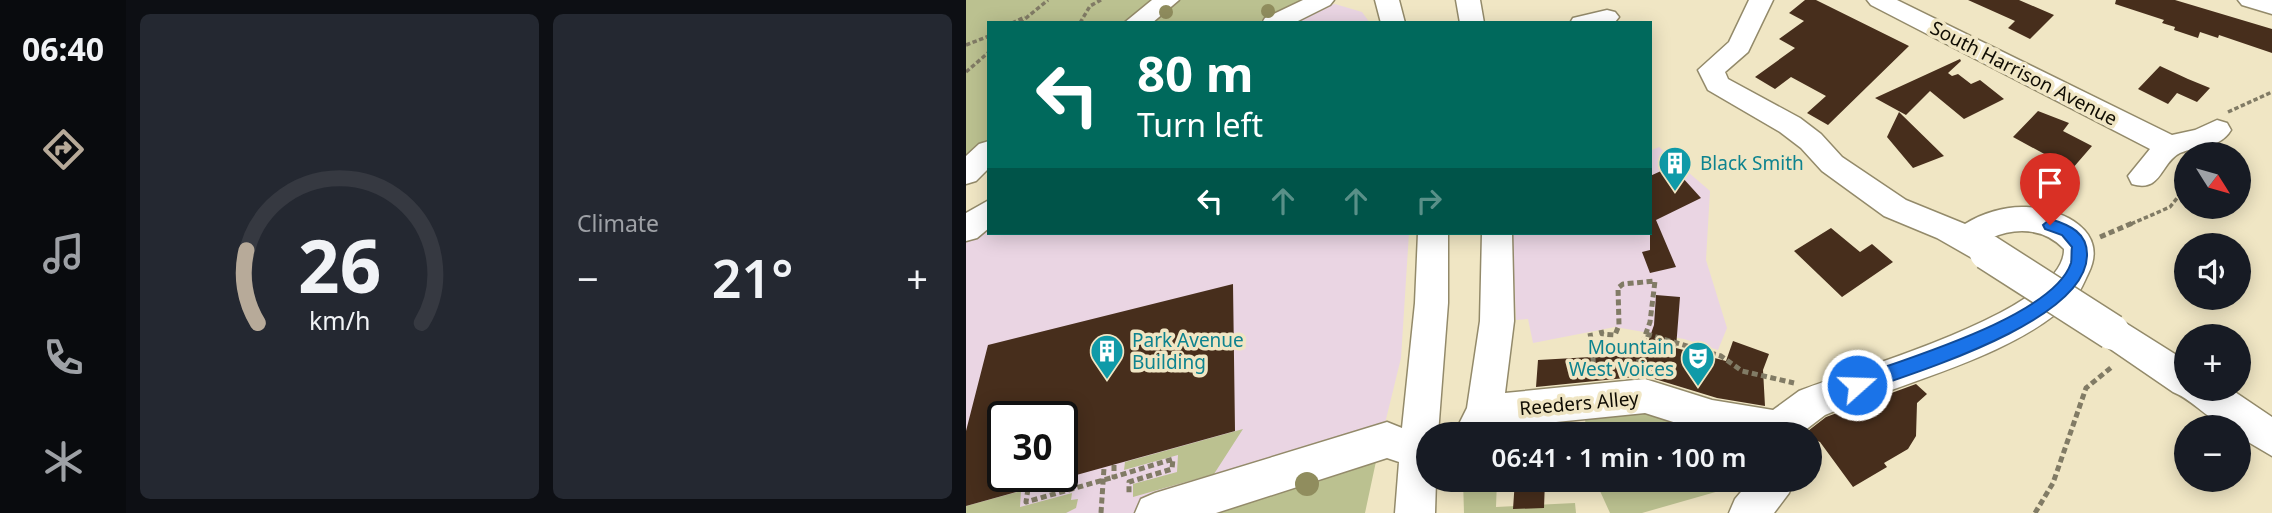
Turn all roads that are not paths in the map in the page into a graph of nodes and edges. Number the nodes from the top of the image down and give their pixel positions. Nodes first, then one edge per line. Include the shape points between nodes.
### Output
1 (1167, 0) edge
2 (1322, 0) edge
3 (1387, 0) edge
4 (1468, 0) edge
5 (1761, 0) edge
6 (1879, 0) edge
7 (2250, 0) edge
8 (2272, 7) edge
9 (1607, 18) dead end
10 (1139, 21) edge
11 (1278, 21) edge
12 (1392, 21) edge
13 (1472, 21) edge
14 (1592, 21) edge
15 (2217, 130) dead end
16 (2169, 146) junction
17 (987, 153) edge
18 (966, 173) edge
19 (2142, 176) dead end
20 (987, 213) edge
21 (966, 229) edge
22 (1433, 235) edge
23 (1497, 235) edge
24 (1977, 245) junction
25 (2174, 373) edge
26 (2216, 401) edge
27 (1490, 418) edge
28 (1424, 422) edge
29 (1739, 422) edge
30 (1789, 422) edge
31 (2272, 438) edge
32 (1416, 450) edge
33 (1418, 492) edge
34 (1766, 492) edge
35 (1142, 508) edge
36 (1750, 512) edge
37 (1415, 513) edge

1 - 10 street
2 - 11 street
3 - 12 street
4 - 13 street
5 - 24 street via 1739,46 1711,69 1717,84 1790,125 1832,164 1895,208
6 - 16 street, South Harrison Avenue
7 - 8 street
9 - 14 street
15 - 16 street
16 - 19 street
17 - 18 street
20 - 21 street
22 - 28 street
23 - 27 street
24 - 25 street, bridge
24 - 30 street via 1980,228 2028,219 2068,231 2080,245 2079,263 2067,283 2022,319 1962,347 1822,398
26 - 31 street
27 - 29 street, Reeders Alley via 1645,396
32 - 35 street via 1387,440
33 - 37 street
34 - 36 street

